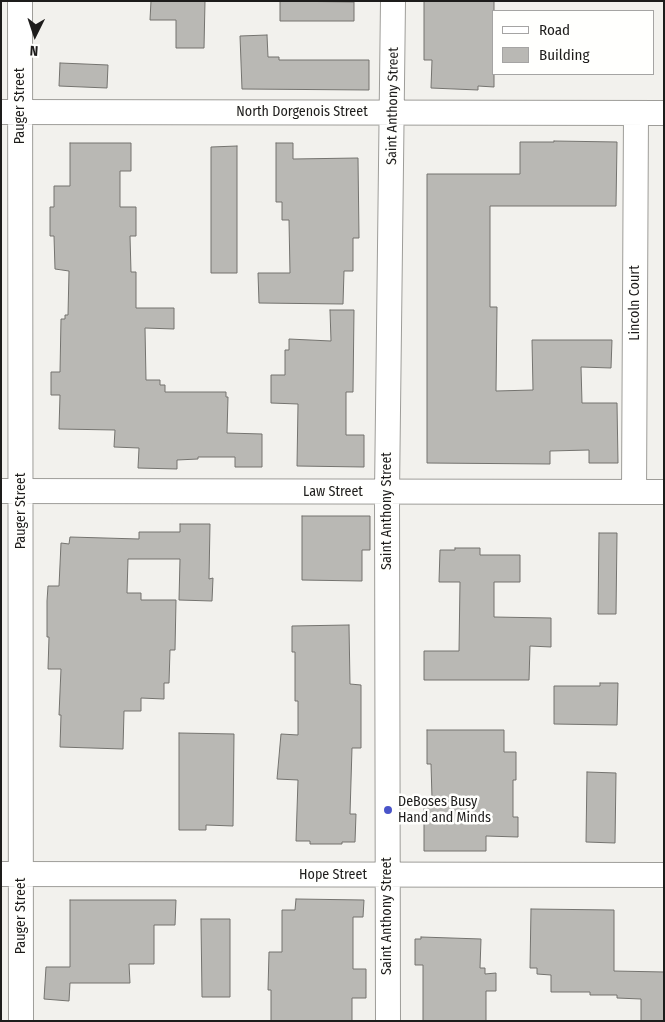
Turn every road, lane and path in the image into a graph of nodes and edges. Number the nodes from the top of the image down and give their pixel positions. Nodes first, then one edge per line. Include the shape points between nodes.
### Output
1 (20, 1) edge
2 (393, 1) edge
3 (11, 112) edge
4 (393, 113) junction
5 (636, 113) junction
6 (664, 113) edge
7 (11, 491) edge
8 (387, 492) junction
9 (634, 492) junction
10 (664, 492) edge
11 (11, 874) edge
12 (386, 875) junction
13 (664, 875) edge
14 (21, 1021) edge
15 (388, 1021) edge

1 - 3 street, Pauger Street
2 - 4 street, Saint Anthony Street
3 - 4 street, North Dorgenois Street
3 - 7 street, Pauger Street
4 - 5 street, North Dorgenois Street
4 - 8 street, Saint Anthony Street
5 - 6 street, North Dorgenois Street
5 - 9 street, Lincoln Court
7 - 8 street, Law Street
7 - 11 street, Pauger Street
8 - 9 street, Law Street
8 - 12 street, Saint Anthony Street
9 - 10 street, Law Street
11 - 12 street, Hope Street
11 - 14 street, Pauger Street
12 - 13 street, Hope Street
12 - 15 street, Saint Anthony Street

